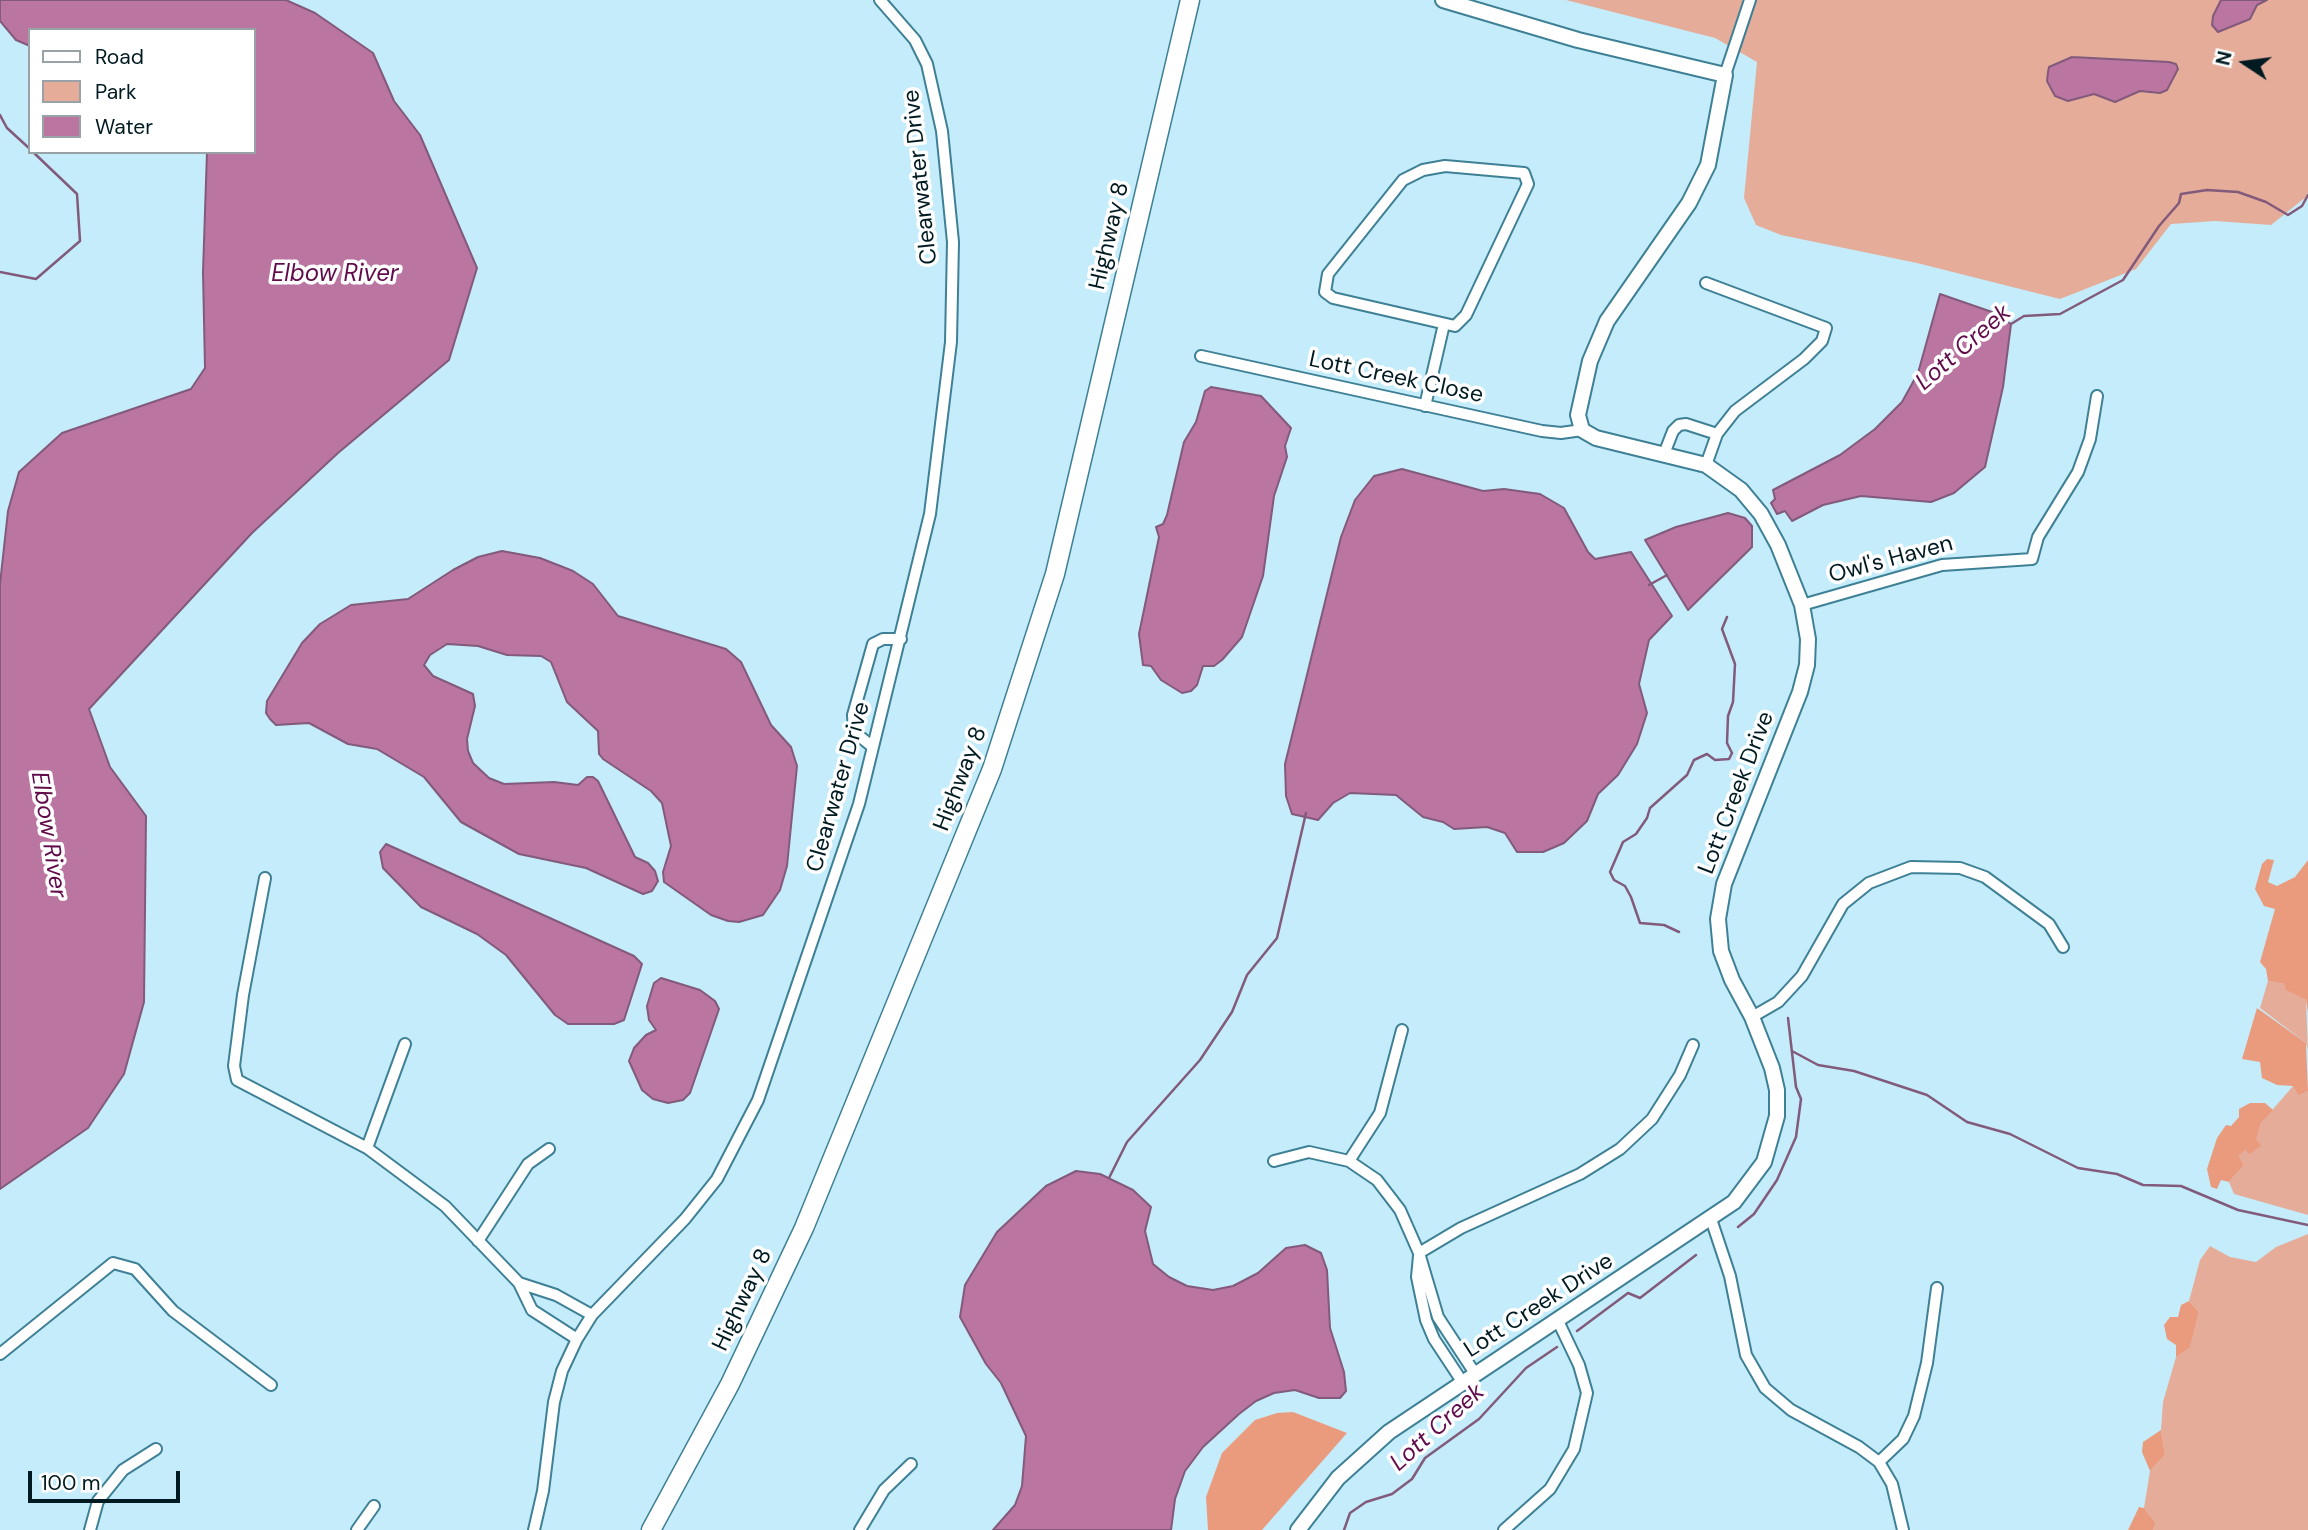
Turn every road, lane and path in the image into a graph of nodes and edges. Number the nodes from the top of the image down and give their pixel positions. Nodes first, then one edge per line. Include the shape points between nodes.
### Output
1 (880, 0) edge
2 (1190, 0) edge
3 (1443, 0) edge
4 (1749, 0) edge
5 (1726, 75) junction
6 (1706, 283) dead end
7 (1444, 324) junction
8 (1201, 356) dead end
9 (2096, 396) dead end
10 (1425, 406) junction
11 (1583, 430) junction
12 (1717, 434) junction
13 (1664, 454) junction
14 (1706, 465) junction
15 (1802, 605) junction
16 (901, 639) junction
17 (873, 747) junction
18 (265, 878) dead end
19 (2063, 947) dead end
20 (1752, 1017) junction
21 (1402, 1030) dead end
22 (405, 1044) dead end
23 (1693, 1045) dead end
24 (367, 1148) junction
25 (548, 1149) dead end
26 (1274, 1161) dead end
27 (1349, 1161) junction
28 (1711, 1219) junction
29 (478, 1241) junction
30 (1419, 1254) junction
31 (519, 1283) junction
32 (1937, 1288) dead end
33 (592, 1315) junction
34 (1558, 1321) junction
35 (578, 1339) junction
36 (0, 1354) edge
37 (1470, 1379) junction
38 (271, 1385) dead end
39 (156, 1449) dead end
40 (1879, 1462) junction
41 (911, 1464) dead end
42 (374, 1506) dead end
43 (90, 1530) edge
44 (357, 1530) edge
45 (534, 1530) edge
46 (651, 1530) edge
47 (860, 1530) edge
48 (1298, 1530) edge
49 (1504, 1530) edge
50 (1903, 1530) edge

1 - 16 street, Clearwater Drive via 915,40 927,64 942,131 953,242 951,342 943,420 930,514
2 - 46 main road, Highway 8 via 1055,574 992,769 804,1228 719,1406
3 - 5 street via 1578,40
4 - 5 street
5 - 11 street via 1708,165 1698,187 1597,341 1578,415
6 - 12 street via 1826,328 1822,341 1804,359 1752,396
7 - 7 street via 1333,298 1325,292 1328,274 1403,180 1445,166 1524,173 1528,184 1466,315 1455,326
7 - 10 street
8 - 10 street, Lott Creek Close
9 - 15 street, Owl's Haven via 2090,439 2078,472 2038,537 2032,559 1942,565
10 - 11 street, Lott Creek Close via 1554,433
11 - 13 street, Lott Creek Drive via 1596,438
12 - 13 street via 1679,425
12 - 14 street
13 - 14 street, Lott Creek Drive
14 - 15 street, Lott Creek Drive via 1741,490 1761,514
15 - 20 street, Lott Creek Drive via 1808,639 1800,692 1724,884 1718,919 1721,951 1731,980
16 - 17 street, Clearwater Drive
16 - 17 street via 873,644 853,715 854,732
17 - 33 street, Clearwater Drive via 804,973 738,1142 717,1179 685,1219
18 - 24 street via 243,995 234,1066 237,1080
19 - 20 street via 2049,924 1985,877 1945,866 1911,867 1869,883 1843,904 1802,976 1778,1002
20 - 28 street, Lott Creek Drive via 1777,1090 1774,1128 1752,1183
21 - 27 street via 1380,1113
22 - 24 street
23 - 30 street via 1680,1076 1652,1119 1620,1149 1580,1174 1461,1228
24 - 29 street via 445,1206
25 - 29 street via 528,1164
26 - 27 street via 1309,1152
27 - 30 street via 1377,1180 1400,1210
28 - 34 street, Lott Creek Drive
28 - 40 street via 1730,1276 1746,1356 1765,1388 1791,1410
29 - 31 street
30 - 37 street via 1417,1277 1426,1320 1434,1339
31 - 33 street via 556,1295
31 - 35 street via 538,1316
32 - 40 street via 1914,1416 1903,1439
33 - 35 street, Clearwater Drive
34 - 37 street, Lott Creek Drive
34 - 49 street via 1587,1393 1574,1449 1550,1489
35 - 45 street, Clearwater Drive via 562,1371 554,1402
36 - 38 street via 113,1263 135,1269 173,1311
37 - 48 street, Lott Creek Drive via 1361,1456
39 - 43 street via 123,1470 98,1501
40 - 50 street via 1892,1485
41 - 47 street via 884,1490
42 - 44 street

